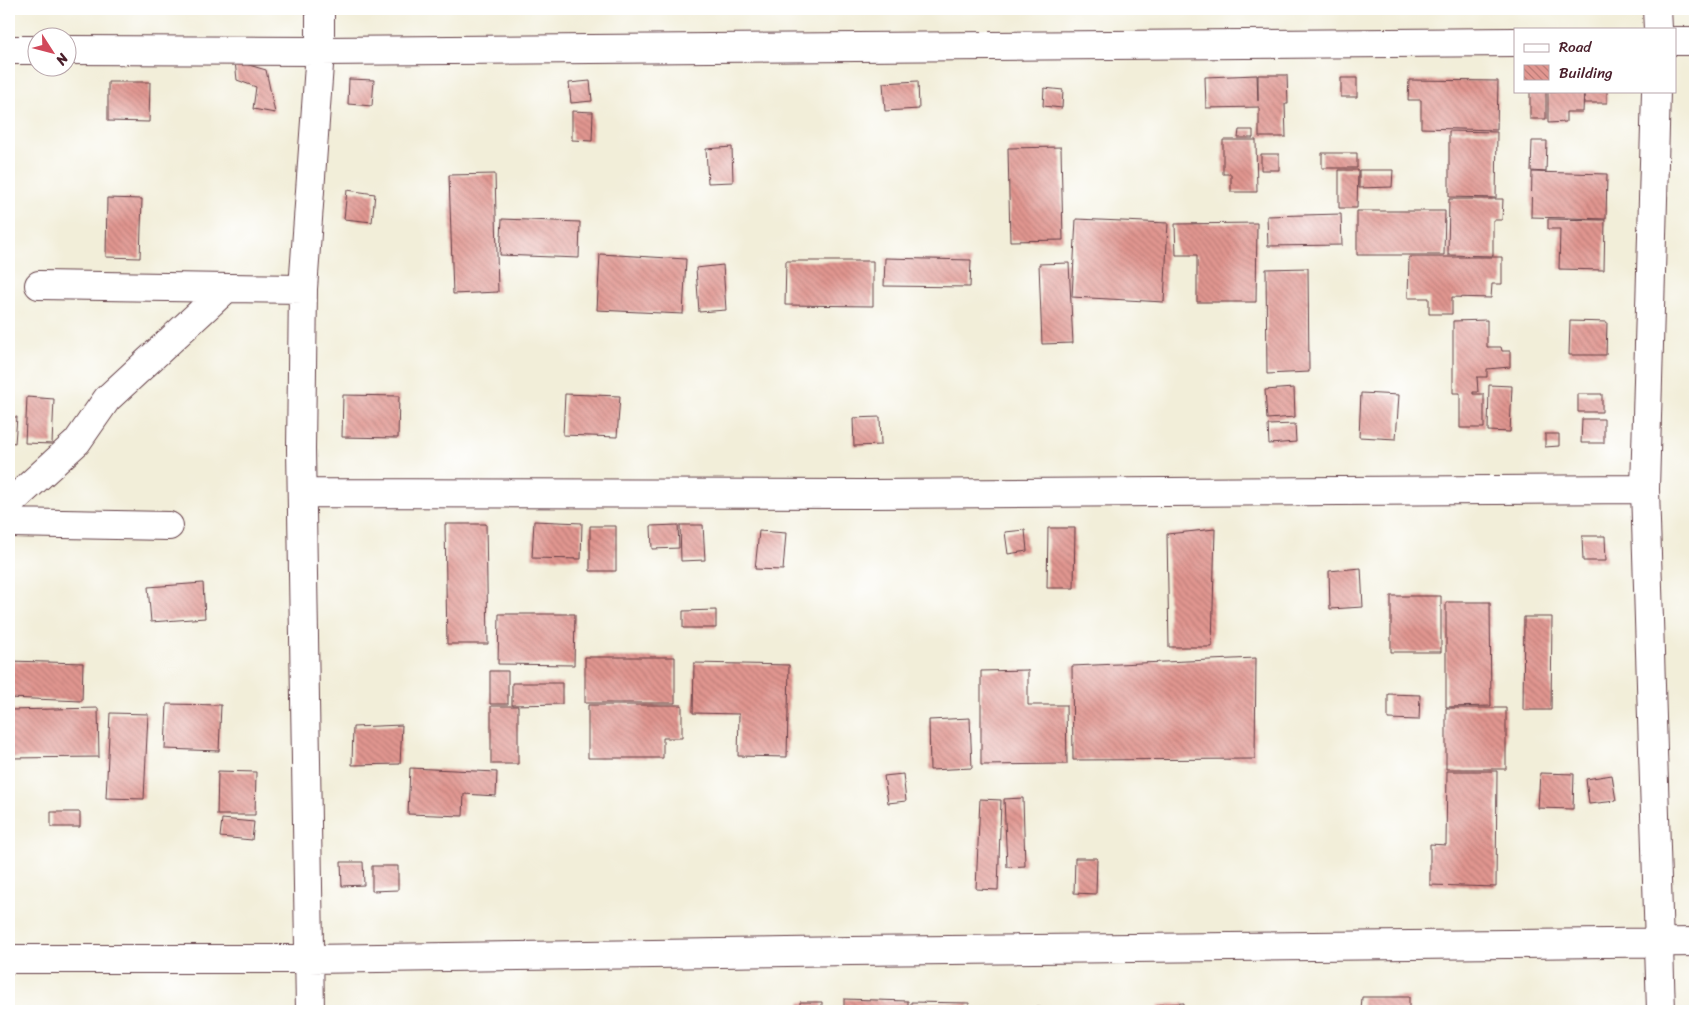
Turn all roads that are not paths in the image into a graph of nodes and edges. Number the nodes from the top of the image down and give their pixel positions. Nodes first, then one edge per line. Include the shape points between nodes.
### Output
1 (320, 9) edge
2 (1658, 9) edge
3 (1658, 28) edge
4 (1676, 41) edge
5 (1695, 41) edge
6 (1514, 42) edge
7 (9, 50) edge
8 (28, 50) edge
9 (78, 50) edge
10 (320, 51) junction
11 (1656, 92) edge
12 (39, 284) dead end
13 (226, 288) junction
14 (303, 289) junction
15 (1645, 489) junction
16 (303, 493) junction
17 (9, 504) edge
18 (9, 523) edge
19 (169, 526) dead end
20 (1695, 942) edge
21 (1659, 943) junction
22 (9, 959) edge
23 (309, 959) junction
24 (310, 1011) edge
25 (1661, 1011) edge

1 - 10 street
2 - 3 street
4 - 5 street
6 - 10 street
7 - 8 street
9 - 10 street
10 - 14 street
11 - 15 street
12 - 13 street
13 - 14 street
13 - 17 street via 107,399 77,442
14 - 16 street
15 - 16 street via 866,494
15 - 21 street
16 - 23 street
18 - 19 street
20 - 21 street
21 - 23 street
21 - 25 street
22 - 23 street
23 - 24 street

